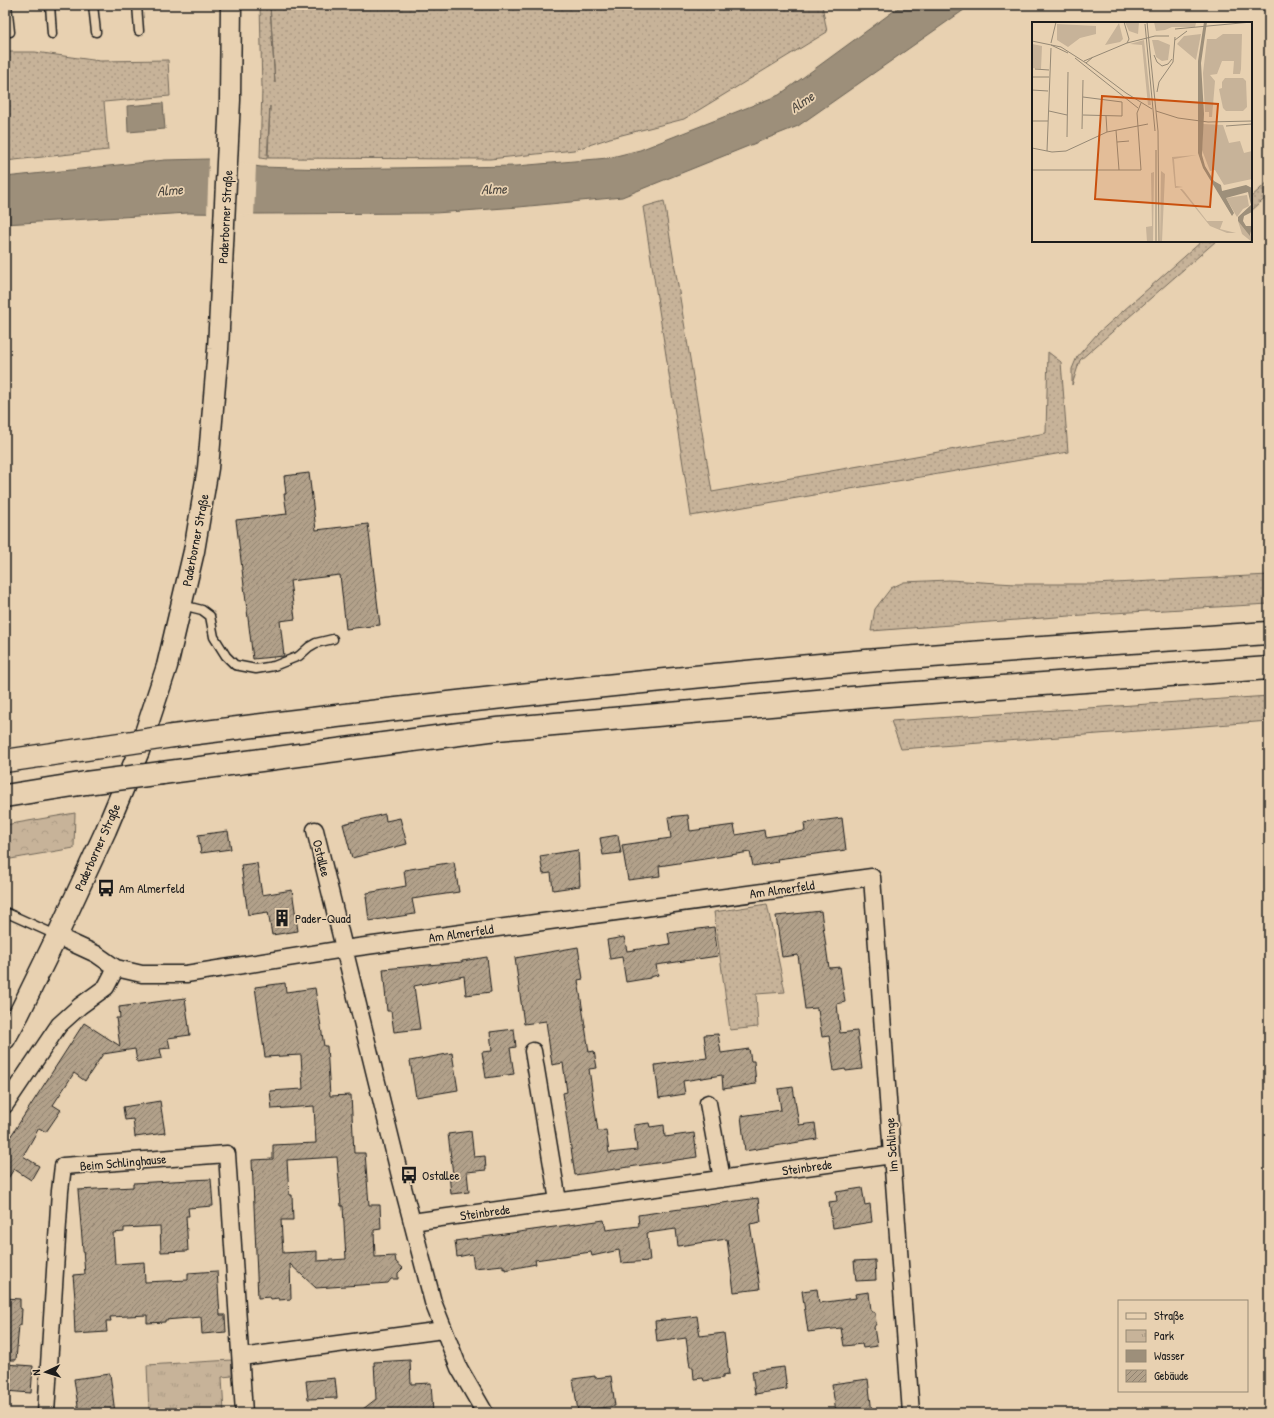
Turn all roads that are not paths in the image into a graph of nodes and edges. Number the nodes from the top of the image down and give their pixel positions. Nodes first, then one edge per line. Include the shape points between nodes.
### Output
1 (7, 5) edge
2 (50, 5) edge
3 (93, 5) edge
4 (137, 5) edge
5 (231, 5) edge
6 (139, 31) dead end
7 (10, 32) dead end
8 (96, 32) dead end
9 (52, 34) dead end
10 (182, 605) junction
11 (1269, 633) edge
12 (333, 639) dead end
13 (1269, 668) edge
14 (5, 756) edge
15 (32, 757) junction
16 (5, 761) edge
17 (5, 796) edge
18 (315, 830) dead end
19 (872, 877) joint
20 (5, 912) edge
21 (57, 936) junction
22 (344, 949) junction
23 (116, 968) junction
24 (5, 1039) edge
25 (533, 1052) dead end
26 (708, 1103) dead end
27 (5, 1106) edge
28 (892, 1155) junction
29 (722, 1178) junction
30 (558, 1201) junction
31 (412, 1222) junction
32 (443, 1330) junction
33 (241, 1357) junction
34 (46, 1413) edge
35 (244, 1413) edge
36 (484, 1413) edge
37 (911, 1413) edge

1 - 7 lane
2 - 9 lane
3 - 8 lane
4 - 6 lane
5 - 10 street, Paderborner Straße via 230,100 218,350 208,468
10 - 12 lane via 202,610 210,616 214,636 226,656 235,665 256,669 274,666 299,656 316,643
10 - 21 street, Paderborner Straße via 167,666 139,751
11 - 15 highway, bridge via 870,661 631,684 394,708
13 - 17 highway, bridge via 874,696 497,729 162,772
14 - 15 highway
15 - 16 highway
18 - 22 street, Ostallee
19 - 22 street, Am Almerfeld
19 - 28 street, Im Schlinge
20 - 21 lane
21 - 23 street, Am Almerfeld via 96,954
21 - 24 street, Paderborner Straße
22 - 23 street, Am Almerfeld via 186,974 142,974
22 - 31 street, Ostallee
23 - 27 street via 106,987 59,1025
25 - 30 street
26 - 29 street
28 - 29 street, Steinbrede
28 - 37 street, Im Schlinge
29 - 30 street, Steinbrede
30 - 31 street, Steinbrede
31 - 32 street, Ostallee
32 - 33 street
32 - 36 street, Ostallee via 459,1368
33 - 34 street, Beim Schlinghause via 227,1154 63,1166
33 - 35 street, Beim Schlinghause

